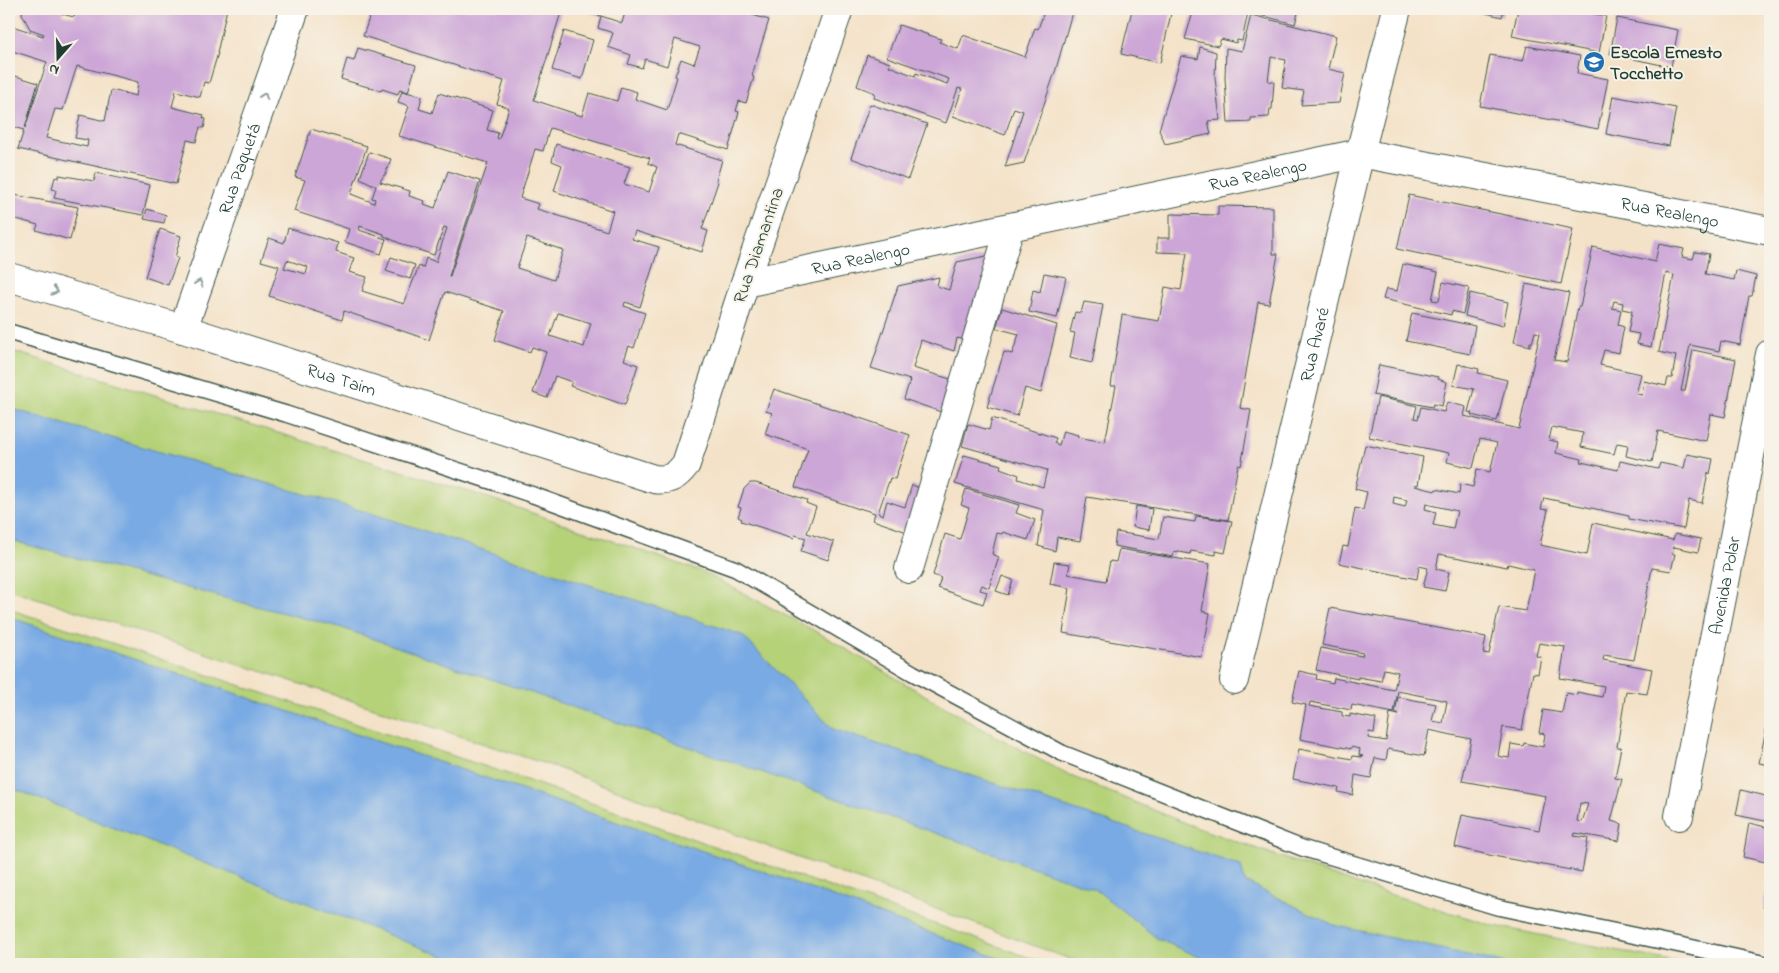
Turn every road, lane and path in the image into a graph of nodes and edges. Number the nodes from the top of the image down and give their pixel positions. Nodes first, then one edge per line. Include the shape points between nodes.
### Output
1 (295, 9) edge
2 (839, 9) edge
3 (1397, 9) edge
4 (1360, 153) junction
5 (1010, 227) junction
6 (1770, 231) edge
7 (9, 277) edge
8 (745, 283) junction
9 (183, 329) junction
10 (9, 332) edge
11 (1770, 354) edge
12 (672, 478) joint
13 (909, 569) dead end
14 (1234, 680) dead end
15 (1679, 816) dead end
16 (1766, 964) edge

9 -> 1 street, Rua Paquetá
2 - 8 street, Rua Diamantina
3 - 4 street, Rua Avaré
4 - 5 street, Rua Realengo
4 - 6 street, Rua Realengo
4 - 14 street, Rua Avaré
5 - 8 street, Rua Realengo
5 - 13 street
7 -> 9 street, Rua Taim
8 - 12 street, Rua Diamantina via 686,464
9 - 12 street, Rua Taim via 654,479
10 - 16 lane via 533,494 736,569 913,673 1062,753 1302,848 1497,907
11 - 15 street, Avenida Polar

